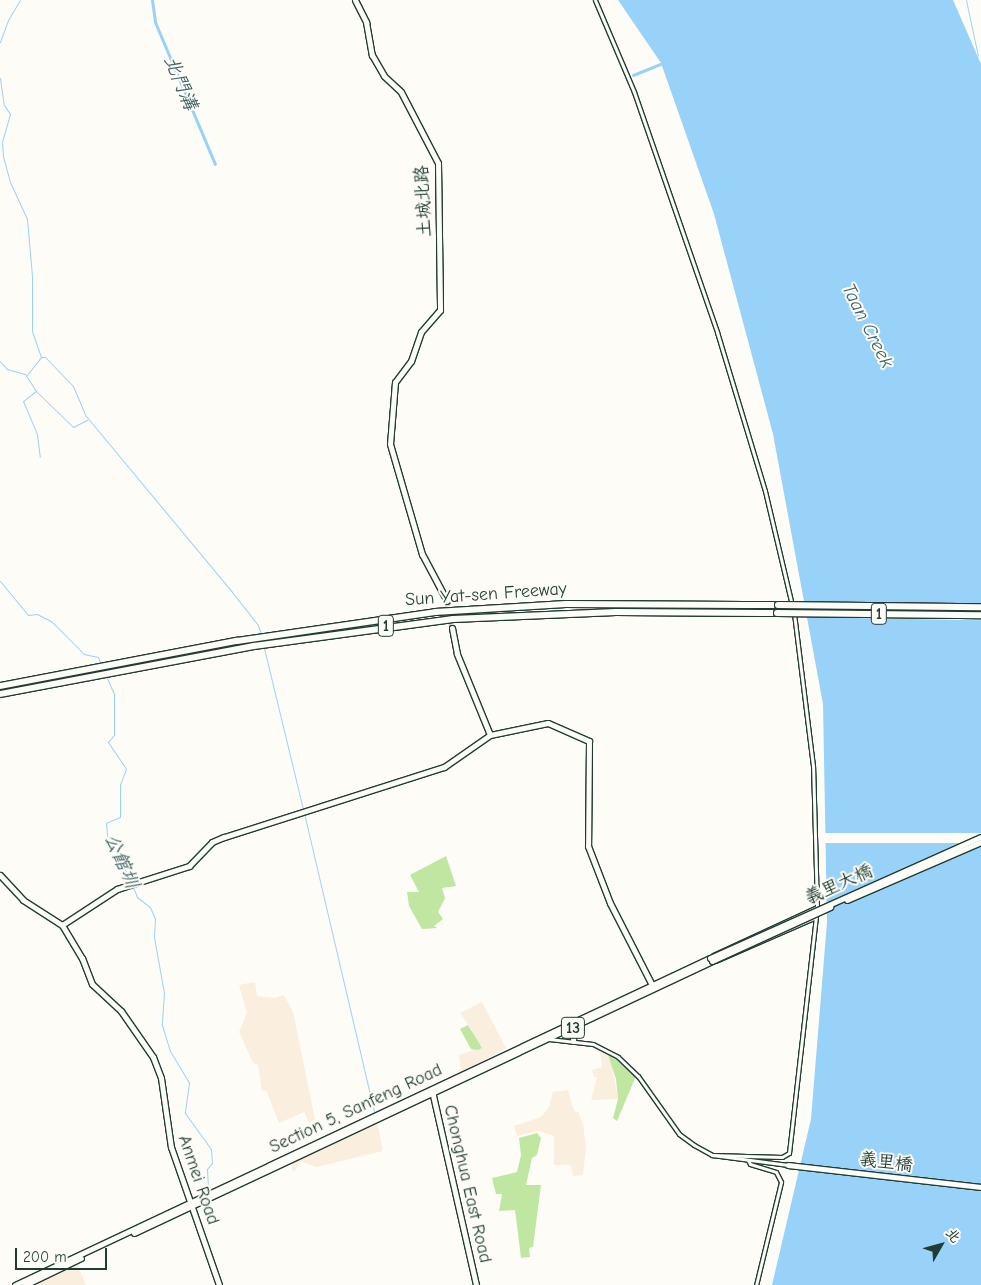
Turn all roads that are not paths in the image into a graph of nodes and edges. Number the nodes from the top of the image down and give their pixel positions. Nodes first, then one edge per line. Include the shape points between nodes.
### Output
1 (355, 0) edge
2 (595, 0) edge
3 (447, 601) tunnel mouth
4 (981, 607) edge
5 (981, 615) edge
6 (452, 628) tunnel mouth
7 (0, 686) edge
8 (0, 694) edge
9 (490, 735) junction
10 (981, 837) edge
11 (981, 842) edge
12 (0, 875) edge
13 (817, 908) junction
14 (816, 916) junction
15 (62, 925) junction
16 (711, 960) junction
17 (652, 986) junction
18 (574, 1028) junction
19 (549, 1038) junction
20 (573, 1041) junction
21 (432, 1091) junction
22 (712, 1155) junction
23 (747, 1160) junction
24 (788, 1165) joint
25 (981, 1187) edge
26 (192, 1204) junction
27 (15, 1285) edge
28 (25, 1285) edge
29 (220, 1285) edge
30 (476, 1285) edge
31 (756, 1285) edge

1 - 3 street, 土城北路 via 366,22 372,55 384,76 401,92 438,163 440,312 421,332 411,361 395,382 390,444 422,554
2 - 13 street via 634,92 717,332 790,586 813,766
4 - 7 highway, Sun Yat-sen Freeway / 1, bridge via 566,604 434,612 290,632
5 - 8 highway, Sun Yat-sen Freeway / 1, bridge via 616,612 453,619 254,646
6 - 9 street via 457,654
9 - 15 street via 444,767 215,840 189,866 117,889
9 - 17 street via 548,722 589,740 588,846 610,903
10 - 16 street, 義里大橋 / 13, bridge
11 - 16 street, 義里大橋 / 13, bridge
12 - 15 street, Anmei Road via 23,900
13 - 14 street
13 - 16 street via 723,949
14 - 16 street via 726,958
14 - 22 street via 789,1153 782,1157
15 - 26 street, Anmei Road via 82,958 92,984 121,1011 153,1057 161,1078 167,1134
16 - 17 street, Section 5, Sanfeng Road / 13
17 - 18 street, Section 5, Sanfeng Road / 13
17 - 19 street, Section 5, Sanfeng Road / 13
18 - 19 street, Section 5, Sanfeng Road / 13
18 - 20 street
19 - 20 street
19 - 21 street, Section 5, Sanfeng Road / 13
20 - 22 street via 608,1051 626,1064 679,1134
21 - 26 street, Section 5, Sanfeng Road / 13
21 - 30 street, Chonghua East Road
22 - 23 street
23 - 24 street
23 - 31 street via 750,1164 776,1172 781,1182
24 - 25 street, 義里橋
26 - 27 street, Section 5, Sanfeng Road / 13
26 - 28 street, Section 5, Sanfeng Road / 13
26 - 29 street, Anmei Road

